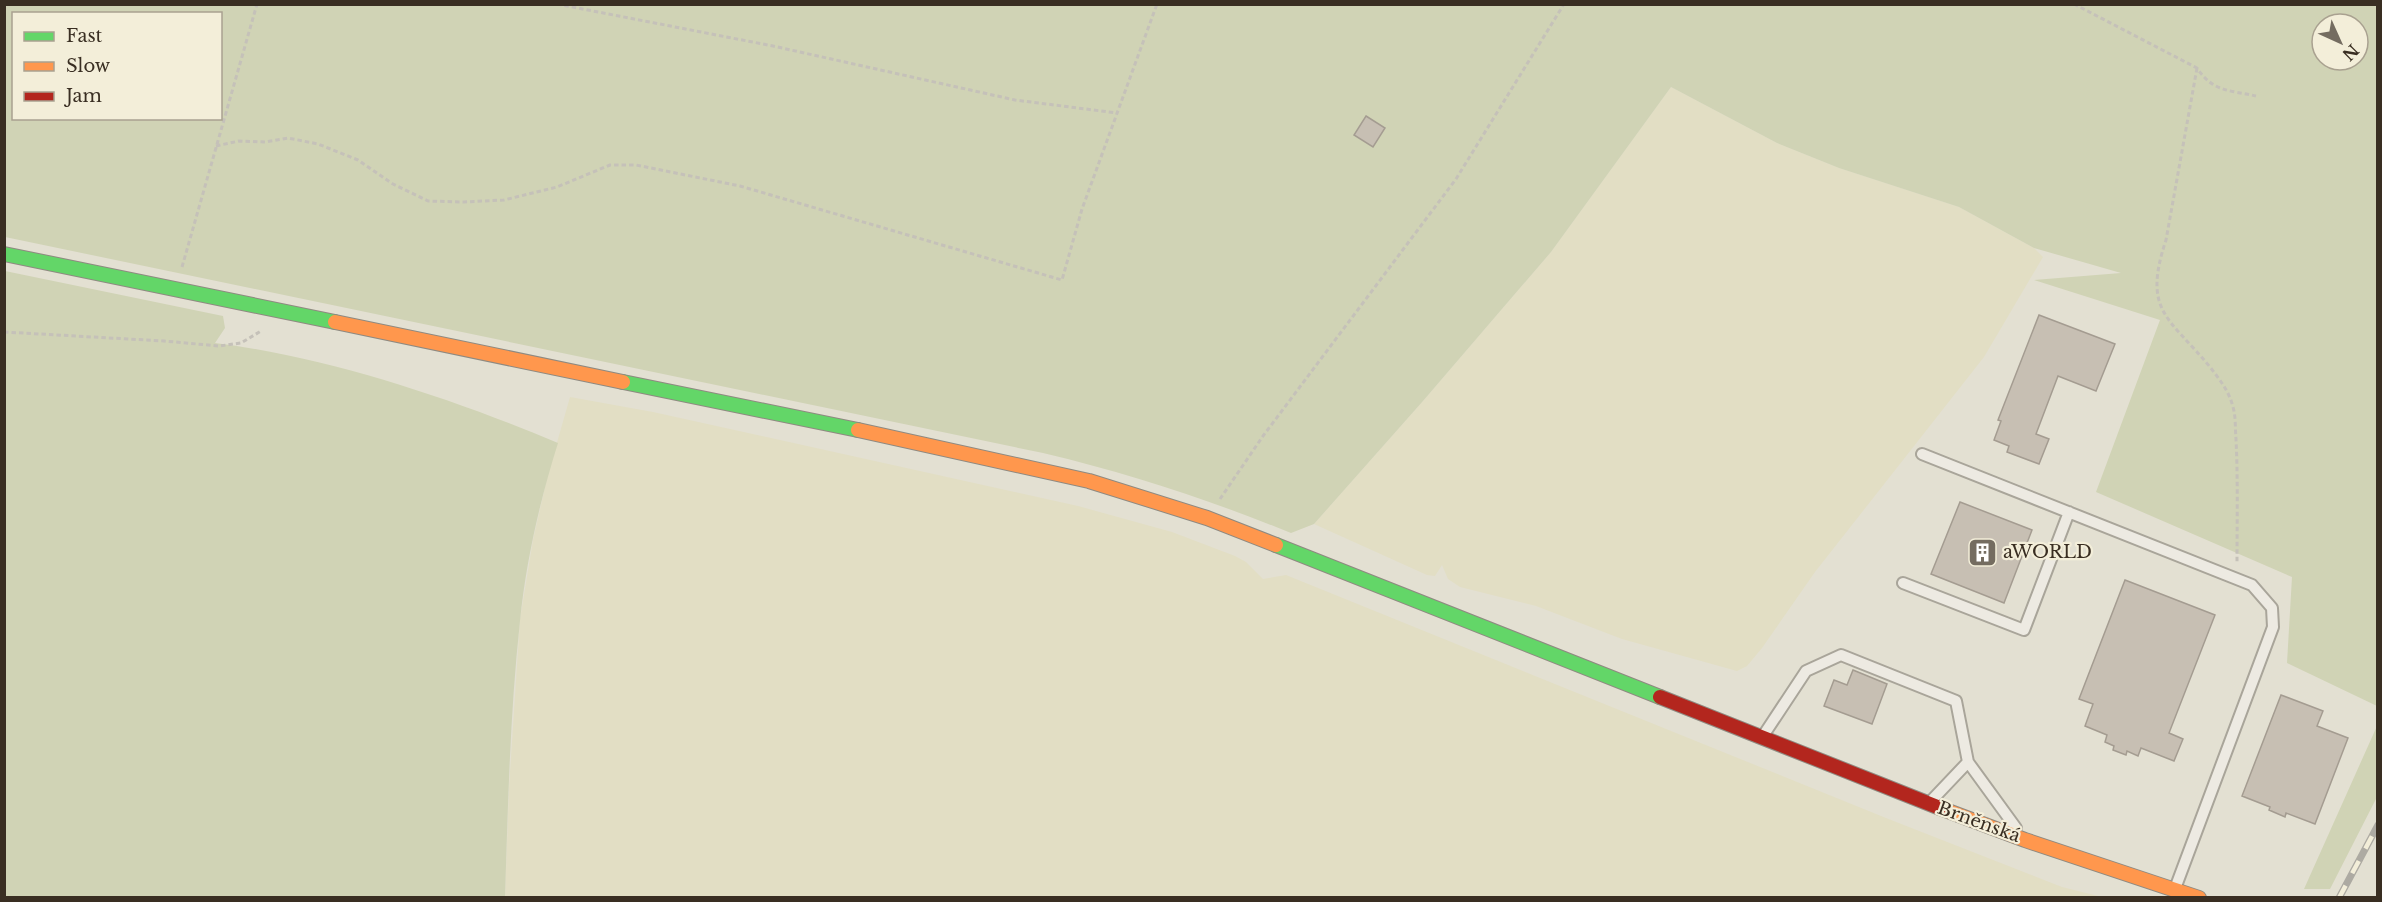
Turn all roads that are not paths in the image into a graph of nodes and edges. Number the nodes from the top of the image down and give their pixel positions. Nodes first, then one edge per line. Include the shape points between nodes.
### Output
1 (4, 254) edge
2 (1922, 454) dead end
3 (2069, 512) junction
4 (1903, 583) dead end
5 (1761, 738) junction
6 (1968, 762) junction
7 (1929, 804) junction
8 (2025, 840) junction
9 (2175, 890) junction
10 (2199, 897) edge

1 - 5 main road, Brněnská via 1028,467 1126,491 1207,518
2 - 3 lane
3 - 4 lane via 2024,630
3 - 9 lane via 2252,585 2272,608 2273,627
5 - 6 lane via 1806,671 1841,656 1956,701
5 - 7 main road, Brněnská
6 - 7 lane
6 - 8 lane
7 - 8 main road, Brněnská
8 - 9 main road, Brněnská
9 - 10 main road, Brněnská

